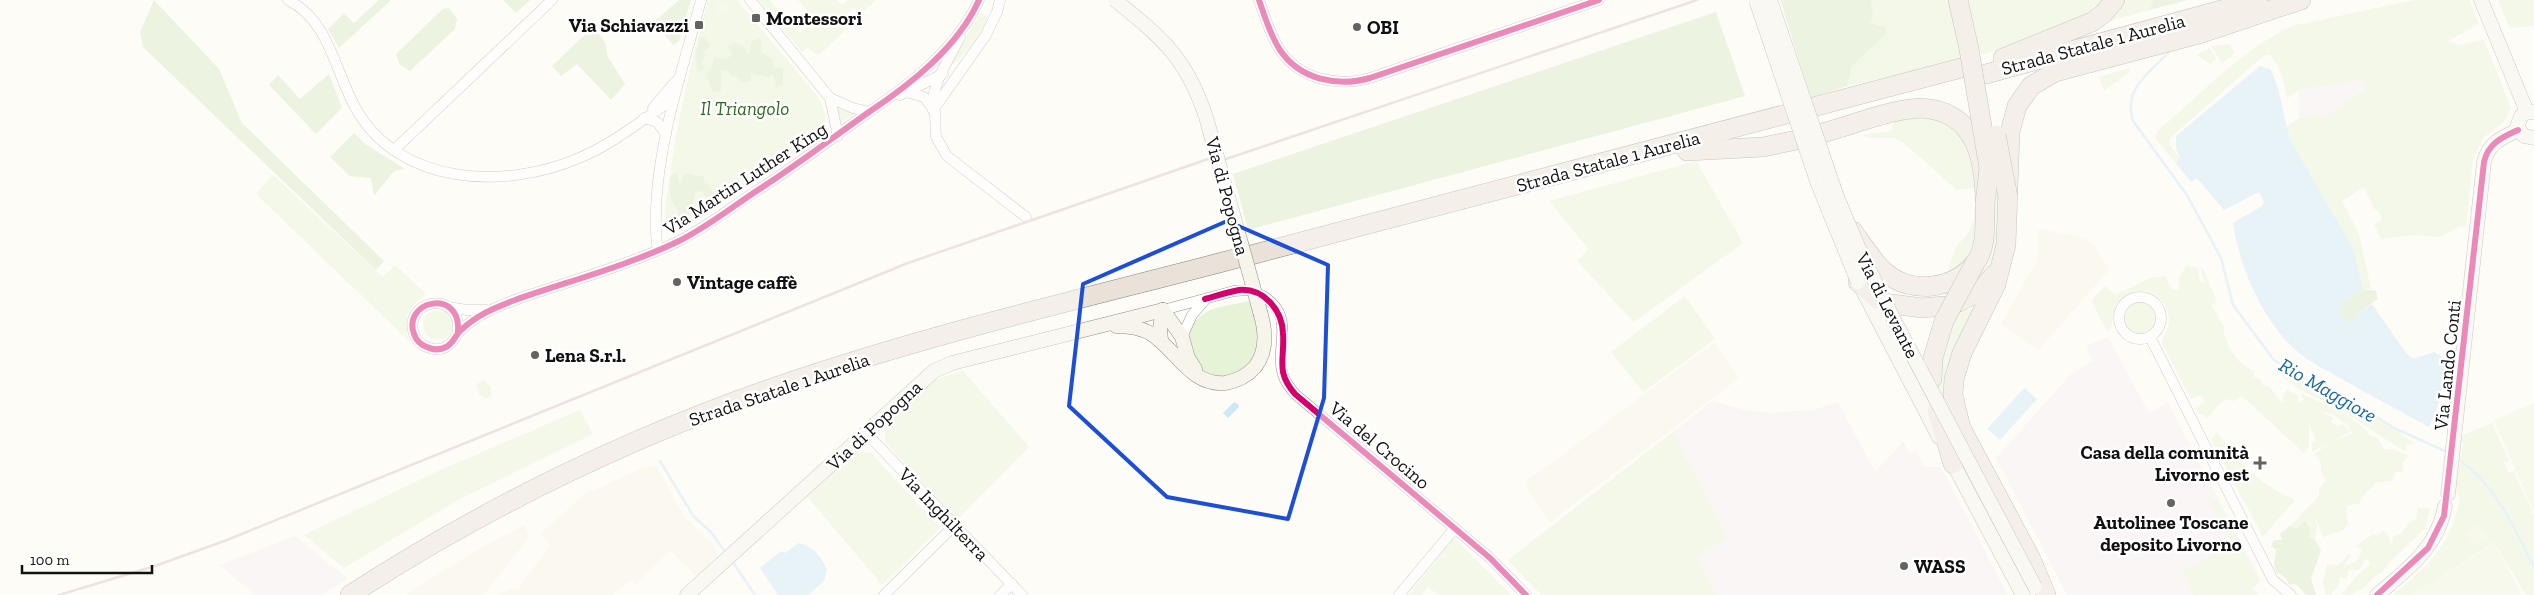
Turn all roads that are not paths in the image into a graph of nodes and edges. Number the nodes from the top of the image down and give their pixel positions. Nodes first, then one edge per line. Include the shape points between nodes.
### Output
1 (288, 0) edge
2 (552, 0) edge
3 (701, 0) edge
4 (750, 0) edge
5 (979, 0) edge
6 (1000, 0) edge
7 (1115, 0) edge
8 (1259, 0) edge
9 (1599, 0) edge
10 (1756, 0) edge
11 (1770, 0) edge
12 (1958, 0) edge
13 (2115, 0) edge
14 (2216, 0) edge
15 (2258, 0) edge
16 (2301, 0) edge
17 (2481, 0) edge
18 (966, 26) junction
19 (1969, 49) junction
20 (2002, 58) junction
21 (965, 63) junction
22 (1975, 71) junction
23 (940, 75) junction
24 (680, 77) junction
25 (906, 92) junction
26 (830, 98) junction
27 (890, 99) junction
28 (672, 100) junction
29 (933, 110) junction
30 (870, 112) junction
31 (2530, 112) edge
32 (644, 118) junction
33 (2518, 130) junction
34 (666, 134) junction
35 (838, 136) junction
36 (2534, 138) edge
37 (394, 150) junction
38 (1687, 151) junction
39 (2008, 197) junction
40 (1985, 204) junction
41 (1026, 218) dead end
42 (1849, 226) junction
43 (658, 250) junction
44 (1246, 261) junction
45 (1975, 263) junction
46 (2001, 264) junction
47 (1858, 282) junction
48 (1248, 290) dead end
49 (1262, 296) dead end
50 (1205, 299) junction
51 (448, 307) junction
52 (488, 310) junction
53 (1163, 310) junction
54 (1100, 326) junction
55 (458, 331) junction
56 (1182, 337) junction
57 (2150, 337) junction
58 (1161, 341) junction
59 (1204, 379) junction
60 (1932, 379) dead end
61 (1936, 410) dead end
62 (866, 433) junction
63 (1954, 464) junction
64 (954, 526) junction
65 (1455, 528) junction
66 (1012, 584) junction
67 (2040, 592) edge
68 (350, 595) edge
69 (369, 595) edge
70 (687, 595) edge
71 (884, 595) edge
72 (1000, 595) edge
73 (1022, 595) edge
74 (1399, 595) edge
75 (1526, 595) edge
76 (2023, 595) edge
77 (2291, 595) edge
78 (2377, 595) edge

1 - 37 street via 315,25 331,51 359,113 371,130
2 - 37 street
3 - 24 street
4 - 26 street
5 - 18 street, Via Martin Luther King
6 - 21 street via 986,35
7 - 59 main road, Via di Popogna, bridge via 1167,44 1197,92 1261,315 1264,348 1256,365 1236,380 1220,383
8 - 9 street via 1272,36 1286,58 1309,74 1344,83 1370,78
10 - 47 main road, Via di Levante, bridge via 1818,184
11 - 42 main road, Via di Levante, bridge
12 - 19 highway
13 - 20 highway via 2104,14 2087,25
14 - 20 highway, Strada Statale 1 Aurelia
15 - 22 highway, Strada Statale 1 Aurelia
16 - 39 highway, bridge via 2202,33 2064,70 2036,82 2017,106 2010,132
17 - 31 main road
18 - 23 street
18 - 27 street, Via Martin Luther King
19 - 39 highway, bridge via 1992,114
19 - 40 highway, bridge via 1988,159
20 - 22 highway, Strada Statale 1 Aurelia
21 - 23 street
21 - 29 street
22 - 38 highway, Strada Statale 1 Aurelia
22 - 44 highway, Strada Statale 1 Aurelia
23 - 25 street
23 - 29 street
24 - 28 street
24 - 32 street
25 - 27 street
25 - 29 street via 924,97
26 - 30 street
26 - 35 street
27 - 30 street, Via Martin Luther King
28 - 32 street
28 - 34 street
29 - 41 street via 934,129 943,151
30 - 35 street, Via Martin Luther King
31 - 33 main road via 2519,118
32 - 34 street via 657,122
32 - 37 street via 600,148 577,159 518,175 476,178 455,175 430,168
33 - 36 main road via 2524,136
33 - 78 main road, Via Lando Conti via 2496,142 2486,154 2446,500 2438,531 2428,548
34 - 43 street via 657,198
35 - 43 street, Via Martin Luther King via 707,224
38 - 40 highway, bridge via 1763,147 1915,108 1929,109 1964,125 1975,141 1982,162
38 - 44 highway, Strada Statale 1 Aurelia
39 - 46 highway via 2007,238
40 - 45 highway via 1982,244
42 - 45 highway, bridge via 1886,273 1911,286 1942,285
42 - 67 main road, Via di Levante, bridge via 1892,316
43 - 52 street, Via Martin Luther King
44 - 68 highway, Strada Statale 1 Aurelia via 918,342 732,403 631,444 550,482 448,536
44 - 69 highway, Strada Statale 1 Aurelia via 919,352 818,383 700,426 578,479 446,549
45 - 60 highway, bridge via 1944,321 1933,358
46 - 47 highway via 1980,291 1951,304 1922,308 1885,301
46 - 67 highway via 1996,284 1956,368 1954,404 1961,428 2031,559
47 - 63 main road, Via di Levante
48 - 50 street
49 - 65 street, Via del Crocino via 1281,317 1284,334 1282,373 1291,390
50 - 53 street, Via di Popogna
50 - 56 street via 1192,314
51 - 52 street, Via Martin Luther King
51 - 55 street via 457,318
51 - 55 street, Via Martin Luther King via 434,303 421,308 413,321 415,336 425,346 439,349 451,343
52 - 55 street, Via Martin Luther King
53 - 54 main road, Via di Popogna
53 - 56 main road
53 - 58 main road
54 - 58 main road, Via di Popogna via 1135,327
54 - 62 main road, Via di Popogna via 944,366 929,374
56 - 59 main road via 1188,358
57 - 57 street via 2161,324 2158,307 2149,299 2132,298 2120,311 2121,328 2133,339
57 - 77 street via 2273,580
58 - 59 main road, Via di Popogna via 1191,371
61 - 63 highway
62 - 64 street, Via Inghilterra
62 - 70 main road, Via di Popogna
63 - 76 main road, Via di Levante
64 - 66 street, Via Inghilterra
64 - 71 street
65 - 74 street
65 - 75 street, Via del Crocino
66 - 72 street
66 - 73 street, Via Inghilterra

